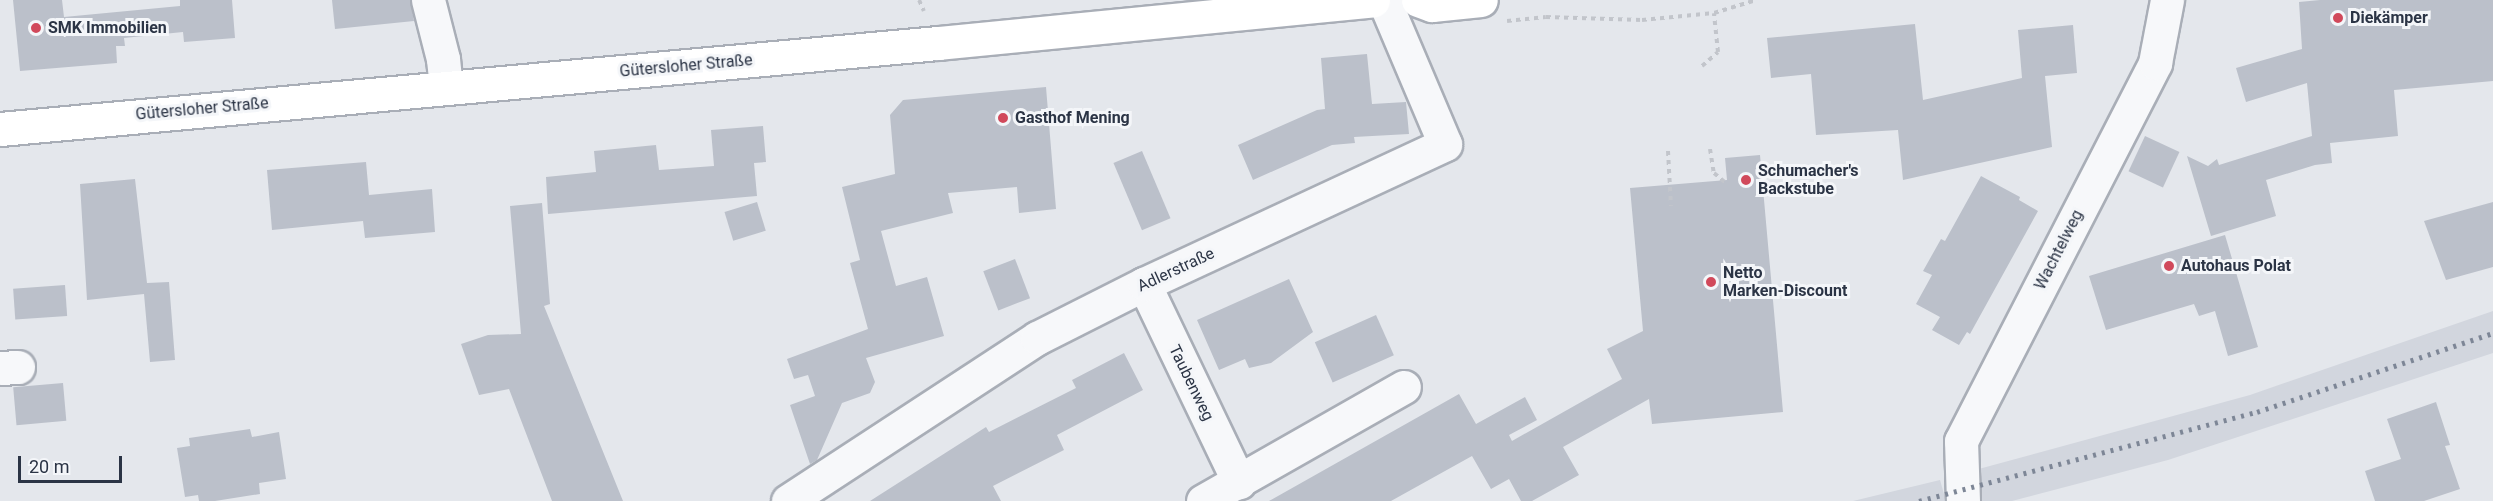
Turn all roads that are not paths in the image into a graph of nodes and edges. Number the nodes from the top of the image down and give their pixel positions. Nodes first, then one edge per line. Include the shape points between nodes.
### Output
1 (428, 0) edge
2 (1373, 0) edge
3 (1384, 0) edge
4 (1418, 0) edge
5 (2167, 0) edge
6 (1488, 11) edge
7 (446, 88) junction
8 (0, 129) edge
9 (1144, 284) junction
10 (1404, 387) dead end
11 (1239, 482) junction
12 (788, 501) edge
13 (1203, 501) edge
14 (1963, 501) edge

1 - 7 street
2 - 7 main road, Gütersloher Straße
3 - 9 street, Adlerstraße via 1445,144
4 - 6 main road
5 - 14 street, Wachtelweg via 2155,63 1961,441
7 - 8 main road, Gütersloher Straße
9 - 11 street, Taubenweg
9 - 12 street, Adlerstraße via 1037,338
10 - 11 street
11 - 13 street

